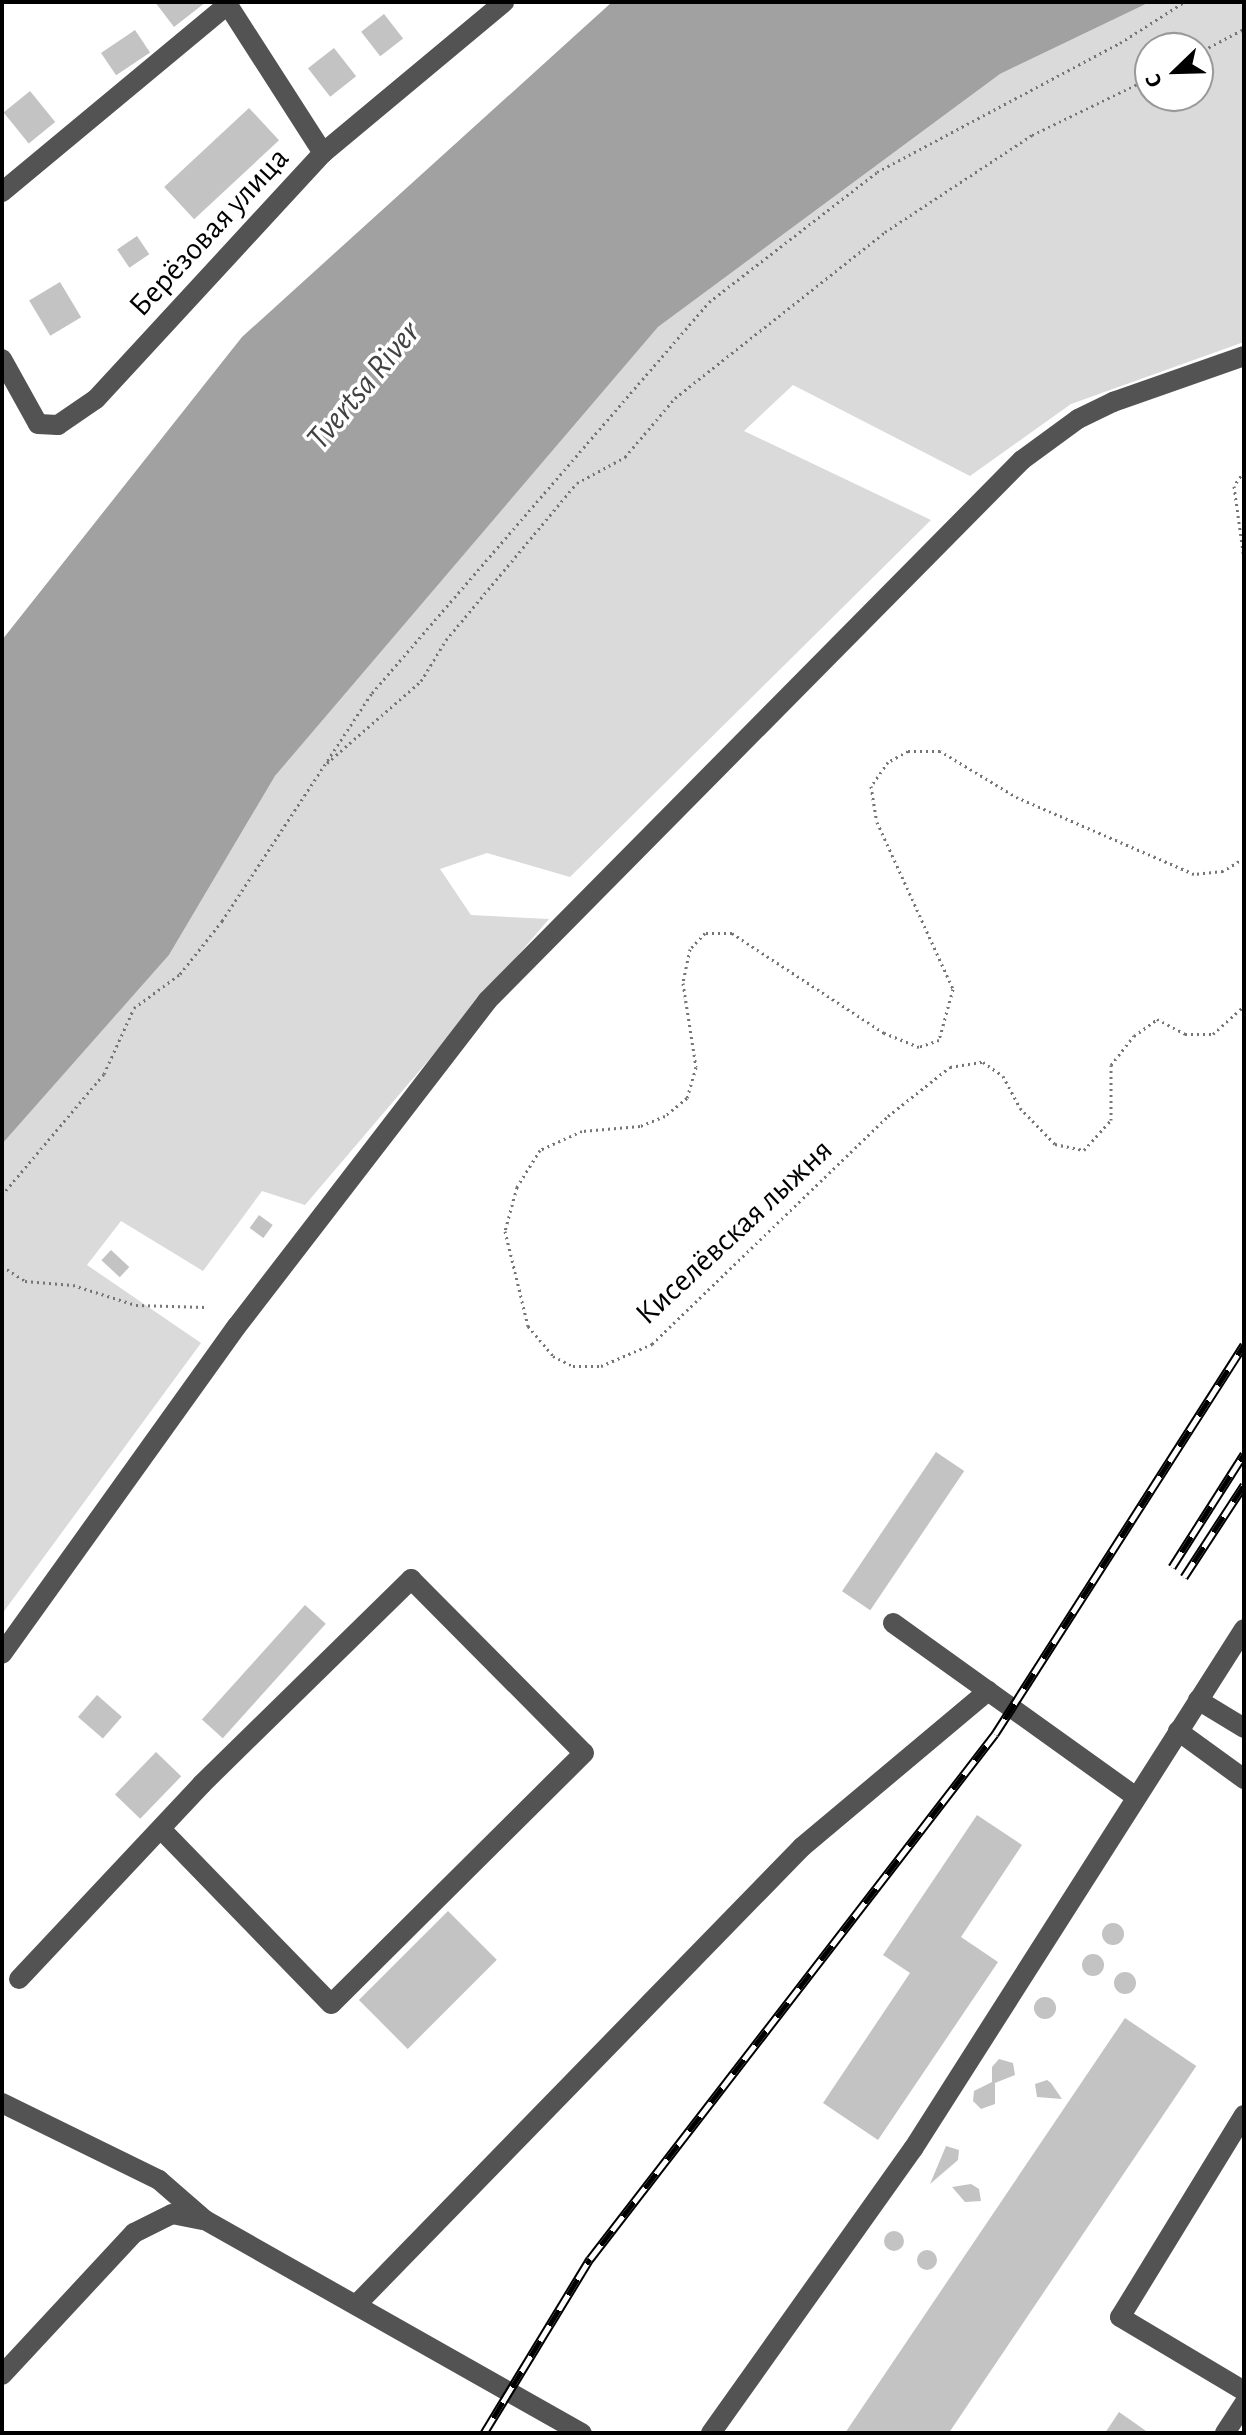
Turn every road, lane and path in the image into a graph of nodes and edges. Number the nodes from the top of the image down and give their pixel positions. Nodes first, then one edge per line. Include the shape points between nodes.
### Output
1 (504, 2) edge
2 (1184, 2) edge
3 (226, 3) edge
4 (1244, 29) edge
5 (1214, 45) edge
6 (1134, 86) edge
7 (323, 153) junction
8 (2, 192) edge
9 (1244, 356) edge
10 (2, 359) edge
11 (1244, 471) edge
12 (1244, 559) edge
13 (322, 768) junction
14 (1244, 858) edge
15 (1244, 1006) edge
16 (2, 1195) edge
17 (2, 1266) edge
18 (206, 1307) dead end
19 (893, 1623) dead end
20 (1244, 1629) edge
21 (2, 1654) edge
22 (988, 1691) junction
23 (1198, 1700) junction
24 (1244, 1728) edge
25 (1178, 1731) junction
26 (1244, 1779) edge
27 (1135, 1796) junction
28 (161, 1829) junction
29 (19, 1979) dead end
30 (2, 2103) edge
31 (1244, 2115) edge
32 (205, 2220) junction
33 (356, 2305) junction
34 (2, 2375) edge
35 (1244, 2391) edge
36 (1244, 2404) edge
37 (582, 2433) edge
38 (711, 2433) edge
39 (1225, 2433) edge

1 - 7 street
2 - 13 path via 1120,43 877,172 709,302 372,693
3 - 7 street, Берёзовая улица
3 - 8 street
4 - 5 path
6 - 13 path via 1032,135 885,232 675,398 625,457 577,483 446,640 421,681
7 - 10 street, Берёзовая улица via 96,399 58,425 38,424
9 - 21 street via 1113,402 1078,419 1022,460 518,969 477,1014 246,1313
11 - 12 path via 1234,486
13 - 16 path via 222,921 180,974 134,1008 104,1074
14 - 15 path, Киселёвская лыжня via 1223,871 1194,874 1018,798 940,751 908,751 888,762 871,786 877,822 953,989 939,1040 919,1047 884,1033 732,933 705,933 690,949 683,983 696,1067 687,1098 665,1116 640,1126 582,1131 540,1150 517,1187 505,1231 528,1326 553,1356 573,1366 601,1366 652,1344 888,1116 950,1067 983,1062 1003,1076 1020,1108 1055,1144 1084,1150 1111,1120 1111,1065 1134,1036 1157,1019 1185,1034 1213,1034
17 - 18 path via 25,1281 73,1285 136,1305
19 - 22 street
20 - 23 street
22 - 27 street
22 - 33 street via 802,1847
23 - 24 street
23 - 25 street
25 - 26 street
25 - 27 street
27 - 38 street via 913,2149
28 - 28 street via 411,1579 584,1753 331,2004
28 - 29 street
30 - 32 street via 159,2180
31 - 35 street via 1120,2317
32 - 33 street
32 - 34 street via 172,2214 134,2233
33 - 37 street
36 - 39 street

